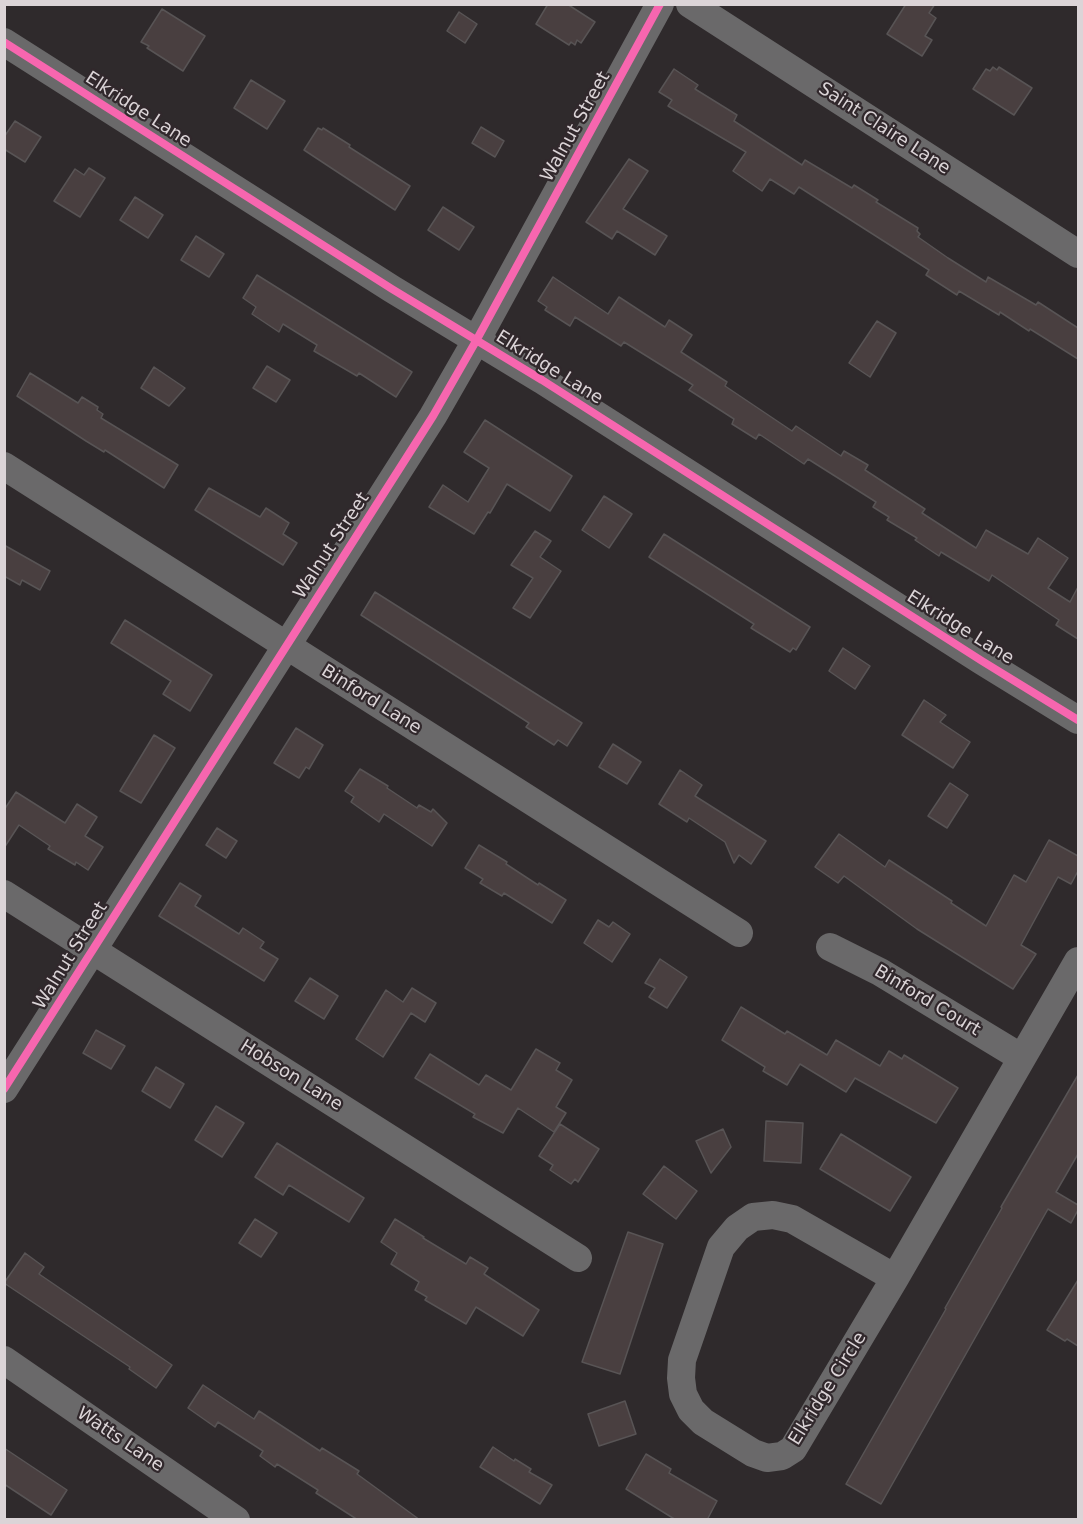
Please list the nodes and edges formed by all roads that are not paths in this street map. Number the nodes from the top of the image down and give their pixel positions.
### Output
1 (660, 4) edge
2 (690, 4) edge
3 (4, 42) edge
4 (1078, 254) edge
5 (476, 341) junction
6 (4, 466) edge
7 (286, 646) junction
8 (1078, 720) edge
9 (4, 894) edge
10 (739, 933) dead end
11 (830, 946) dead end
12 (93, 950) junction
13 (1078, 961) edge
14 (1022, 1058) junction
15 (4, 1089) edge
16 (578, 1258) dead end
17 (895, 1278) junction
18 (4, 1360) edge
19 (236, 1520) edge

1 - 5 street, Walnut Street
2 - 4 street, Saint Claire Lane
3 - 5 street, Elkridge Lane
5 - 7 street, Walnut Street
5 - 8 street, Elkridge Lane
6 - 7 street, Binford Lane
7 - 10 street, Binford Lane
7 - 12 street, Walnut Street
9 - 12 street, Hobson Lane
11 - 14 street, Binford Court
12 - 15 street, Walnut Street
12 - 16 street, Hobson Lane
13 - 14 street, Elkridge Circle
14 - 17 street, Elkridge Circle
17 - 17 street, Elkridge Circle
18 - 19 street, Watts Lane

